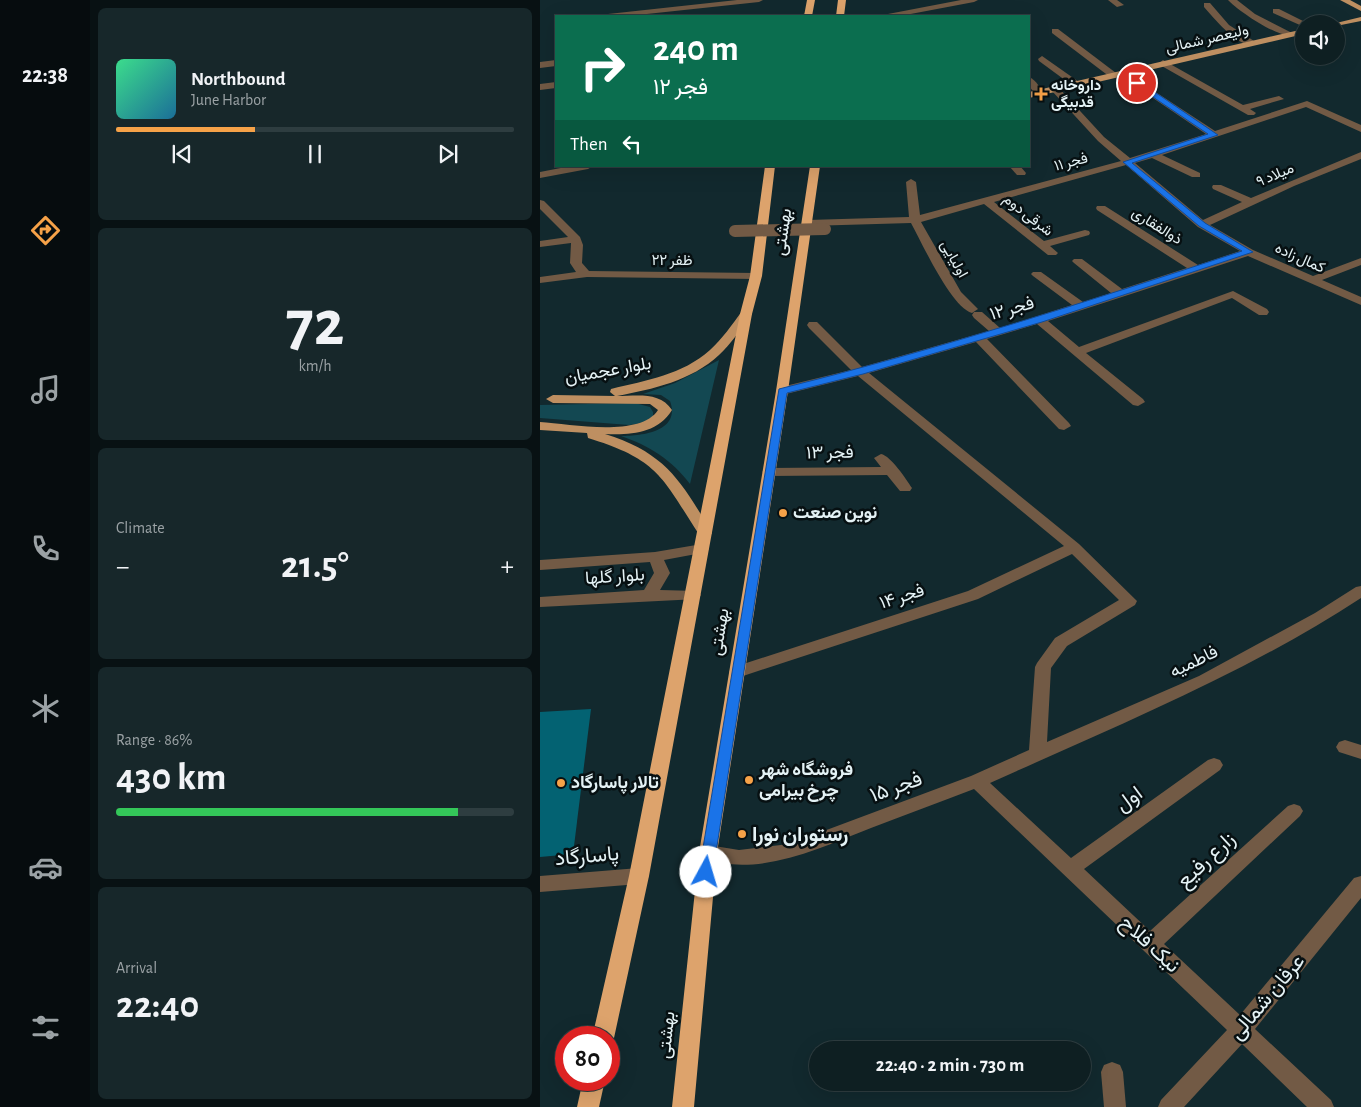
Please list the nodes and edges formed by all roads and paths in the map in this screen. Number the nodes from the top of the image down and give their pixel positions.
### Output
1 (759, 0) edge
2 (811, 0) edge
3 (842, 0) edge
4 (974, 0) edge
5 (1112, 0) edge
6 (1232, 0) edge
7 (1344, 0) edge
8 (1120, 4) dead end
9 (1207, 5) dead end
10 (1361, 9) edge
11 (1276, 11) dead end
12 (617, 15) edge
13 (808, 15) edge
14 (840, 15) edge
15 (893, 15) edge
16 (1361, 19) edge
17 (1295, 20) edge
18 (1345, 22) edge
19 (1054, 31) dead end
20 (1295, 33) edge
21 (1290, 34) junction
22 (1251, 43) junction
23 (1042, 59) dead end
24 (555, 63) edge
25 (1163, 63) junction
26 (540, 65) edge
27 (1117, 74) junction
28 (1030, 81) edge
29 (1076, 84) junction
30 (555, 85) edge
31 (540, 87) edge
32 (1055, 89) junction
33 (1039, 92) junction
34 (1030, 95) edge
35 (1279, 99) dead end
36 (1241, 108) junction
37 (1251, 113) dead end
38 (1361, 129) edge
39 (1214, 135) junction
40 (1152, 155) junction
41 (1361, 155) edge
42 (1127, 162) junction
43 (583, 167) edge
44 (770, 167) edge
45 (815, 167) edge
46 (540, 175) edge
47 (1196, 175) dead end
48 (911, 182) dead end
49 (1217, 187) dead end
50 (986, 201) junction
51 (1250, 202) junction
52 (540, 203) edge
53 (1101, 208) dead end
54 (555, 216) junction
55 (540, 219) edge
56 (915, 220) junction
57 (808, 223) junction
58 (1202, 224) junction
59 (825, 229) dead end
60 (735, 231) dead end
61 (1085, 233) dead end
62 (576, 239) junction
63 (540, 244) edge
64 (1042, 245) junction
65 (1249, 252) junction
66 (1052, 253) dead end
67 (1078, 261) dead end
68 (1361, 261) edge
69 (1198, 270) junction
70 (587, 274) junction
71 (1037, 274) dead end
72 (756, 276) junction
73 (540, 280) edge
74 (1312, 280) junction
75 (1120, 294) junction
76 (1361, 301) edge
77 (1081, 306) junction
78 (1263, 312) dead end
79 (746, 314) junction
80 (1039, 320) junction
81 (813, 325) dead end
82 (998, 332) junction
83 (978, 337) junction
84 (1077, 352) junction
85 (860, 372) junction
86 (782, 391) junction
87 (547, 399) edge
88 (1138, 402) dead end
89 (540, 426) edge
90 (1064, 426) dead end
91 (881, 458) dead end
92 (892, 471) junction
93 (769, 472) junction
94 (905, 488) dead end
95 (705, 533) junction
96 (1074, 548) junction
97 (702, 549) junction
98 (655, 557) junction
99 (540, 565) edge
100 (1361, 591) edge
101 (649, 595) junction
102 (693, 595) junction
103 (540, 602) edge
104 (737, 672) junction
105 (1038, 754) junction
106 (1214, 765) dead end
107 (977, 781) junction
108 (1294, 811) dead end
109 (708, 852) junction
110 (1070, 869) junction
111 (639, 876) junction
112 (540, 884) edge
113 (1361, 884) edge
114 (1150, 944) junction
115 (606, 1026) edge
116 (1241, 1030) junction
117 (1112, 1072) dead end
118 (591, 1091) edge
119 (587, 1106) edge
120 (683, 1107) edge
121 (1115, 1107) edge
122 (1169, 1107) edge
123 (1323, 1107) edge

1 - 12 street
2 - 13 highway
3 - 14 highway
4 - 15 street
5 - 8 street
6 - 21 street
7 - 10 main road
9 - 22 street
11 - 17 street
16 - 18 main road
19 - 27 street
20 - 21 main road, ولیعصر شمالی
21 - 22 main road, ولیعصر شمالی
22 - 25 main road, ولیعصر شمالی
23 - 29 street
24 - 26 street
25 - 27 main road, ولیعصر شمالی
25 - 36 street
27 - 29 main road, ولیعصر شمالی
27 - 39 street
28 - 33 street
29 - 32 main road, ولیعصر شمالی
30 - 31 street
32 - 33 main road, ولیعصر شمالی
32 - 42 street, کمال زاده
33 - 34 main road, ولیعصر شمالی
35 - 36 street
36 - 37 street
38 - 39 street, فجر ۱۱
39 - 40 street, فجر ۱۱
40 - 42 street, فجر ۱۱
40 - 47 street
41 - 51 street, میلاد ۹
42 - 50 street, فجر ۱۱
42 - 58 street, کمال زاده
43 - 46 street
44 - 72 highway, بهشتی
45 - 57 highway, بهشتی
48 - 56 street
49 - 51 street
50 - 56 street, فجر ۱۱
50 - 64 street, شرقی دوم
51 - 58 street, میلاد ۹
52 - 54 street
53 - 69 street, ذوالفقاری
54 - 55 street
54 - 62 street
56 - 57 street, فجر ۱۱
56 - 82 street, اولیایی
57 - 86 highway, بهشتی
58 - 65 street, کمال زاده
59 - 60 street, bridge
61 - 64 street
62 - 63 street
62 - 70 street
64 - 66 street, شرقی دوم
65 - 69 street, فجر ۱۲
65 - 74 street, کمال زاده
67 - 75 street
68 - 74 street
69 - 75 street, فجر ۱۲
70 - 72 street, ظفر ۲۲
70 - 73 street, ظفر ۲۲
71 - 77 street
72 - 79 highway, بهشتی
74 - 76 street, کمال زاده
75 - 77 street, فجر ۱۲
77 - 80 street, فجر ۱۲
78 - 84 street
79 - 87 main road, بلوار عجمیان
79 - 95 highway, بهشتی
80 - 82 street, فجر ۱۲
80 - 84 street
81 - 85 street
82 - 83 street, فجر ۱۲
83 - 85 street, فجر ۱۲
83 - 90 street
84 - 88 street
85 - 86 street, فجر ۱۲
85 - 96 street
86 - 93 highway, بهشتی
87 - 89 main road
89 - 95 main road
91 - 92 street
92 - 93 street, فجر ۱۳
92 - 94 street
93 - 104 highway, بهشتی
95 - 97 highway, بهشتی
96 - 104 street, فجر ۱۴
96 - 105 street
97 - 98 street, بلوار گلها
97 - 102 highway, بهشتی
98 - 99 street, بلوار گلها
98 - 101 street
100 - 105 street, فاطمیه
101 - 102 street, بلوار گلها
101 - 103 street, بلوار گلها
102 - 111 highway, بهشتی
104 - 109 highway, بهشتی
105 - 107 street, فجر ۱۵
106 - 110 street, اول
107 - 109 street, فجر ۱۵
107 - 110 street, نیک فلاح
108 - 114 street, زارع رفیع
109 - 120 highway, بهشتی
110 - 114 street, نیک فلاح
111 - 112 street, پاسارگاد
111 - 115 highway, بهشتی
113 - 116 street, عرفان شمالی
114 - 116 street, نیک فلاح
116 - 122 street, عرفان شمالی
116 - 123 street, نیک فلاح
117 - 121 street
118 - 119 highway

